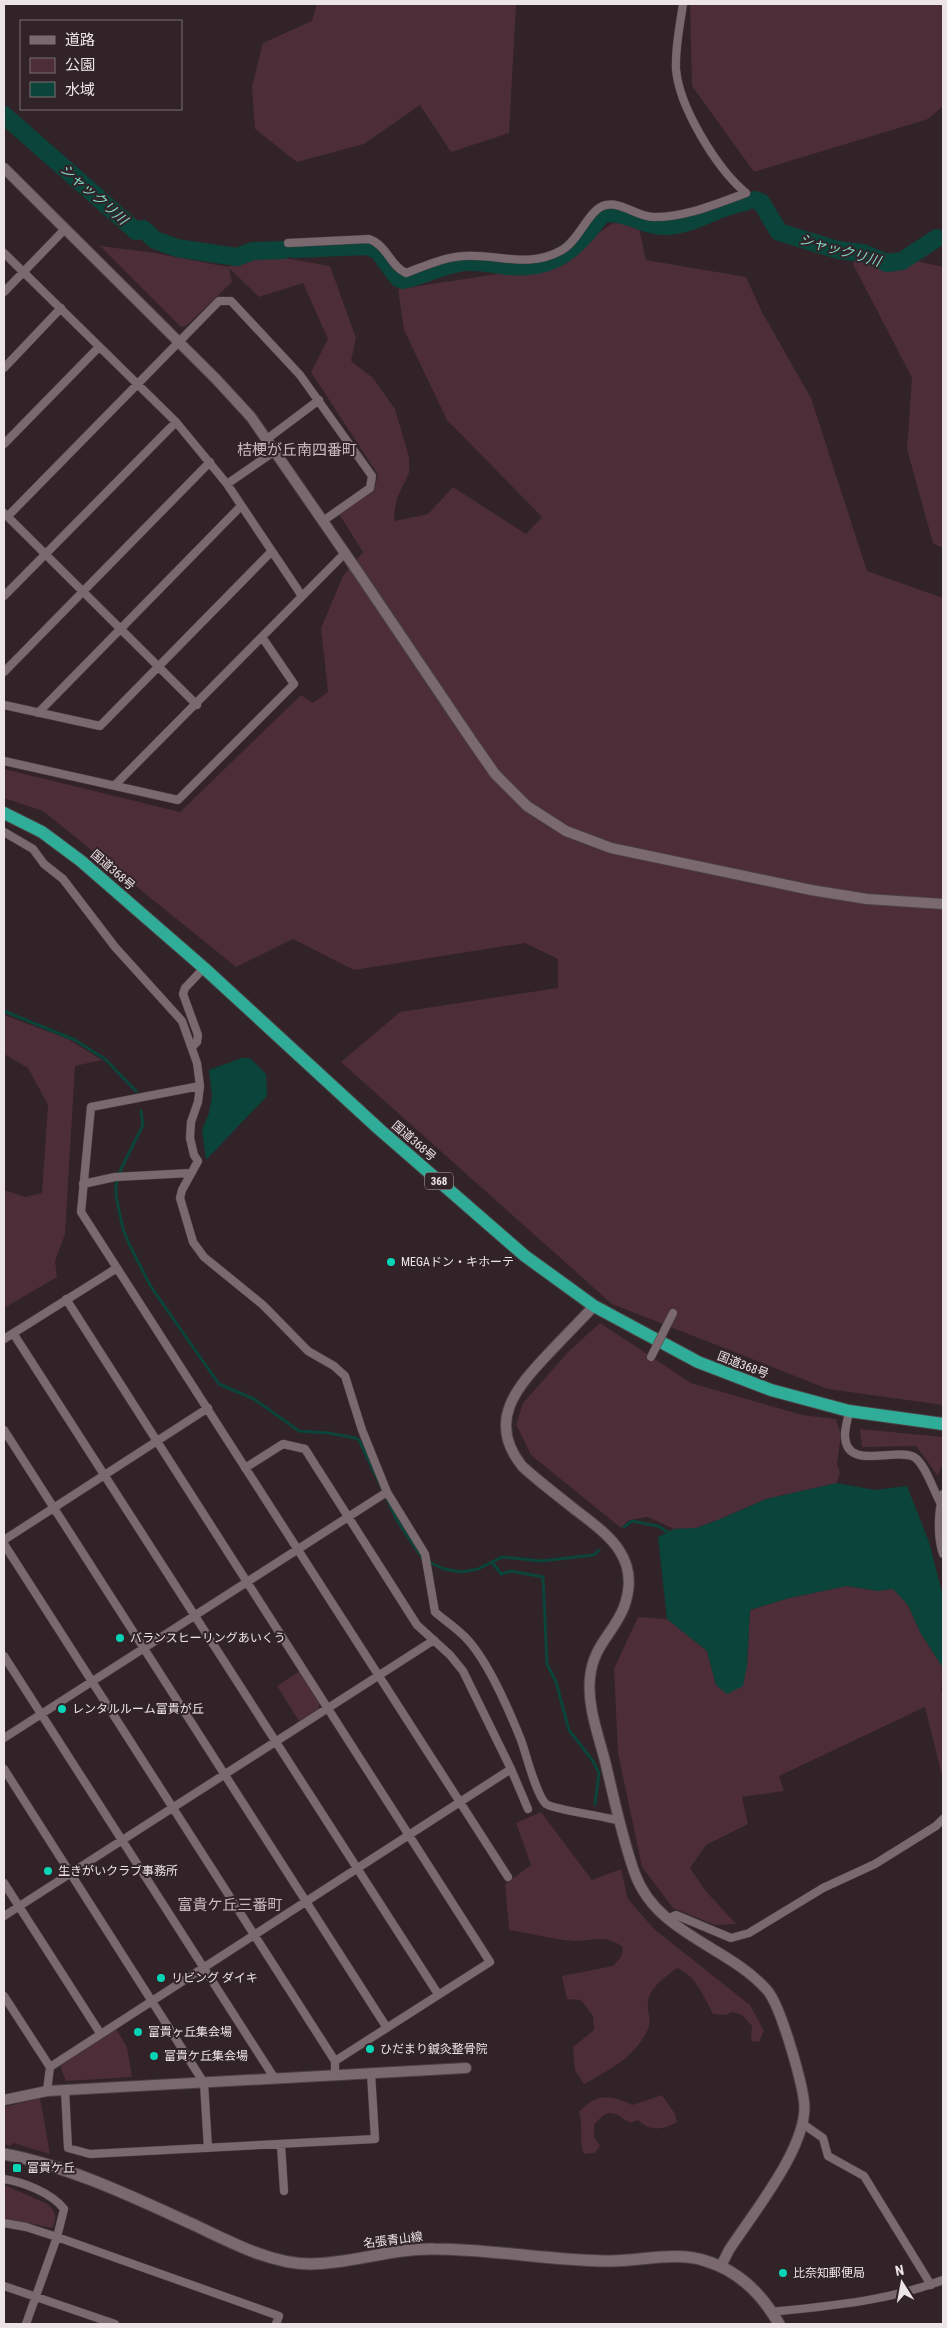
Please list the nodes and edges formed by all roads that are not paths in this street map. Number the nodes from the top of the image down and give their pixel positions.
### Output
1 (683, 4) edge
2 (4, 168) edge
3 (65, 229) junction
4 (288, 242) dead end
5 (4, 253) edge
6 (23, 272) junction
7 (4, 292) edge
8 (61, 308) junction
9 (178, 343) junction
10 (99, 347) junction
11 (4, 368) edge
12 (138, 384) junction
13 (319, 400) junction
14 (176, 422) junction
15 (267, 439) junction
16 (4, 444) edge
17 (275, 451) junction
18 (210, 462) junction
19 (227, 484) junction
20 (241, 506) junction
21 (6, 514) edge
22 (323, 521) junction
23 (271, 552) junction
24 (345, 553) junction
25 (45, 554) junction
26 (82, 591) junction
27 (5, 592) edge
28 (302, 596) junction
29 (121, 629) junction
30 (262, 637) junction
31 (4, 659) edge
32 (10, 665) junction
33 (159, 667) junction
34 (4, 672) edge
35 (197, 705) junction
36 (4, 706) edge
37 (38, 713) junction
38 (4, 761) edge
39 (115, 785) junction
40 (4, 813) edge
41 (4, 832) edge
42 (943, 904) edge
43 (204, 968) junction
44 (192, 1047) junction
45 (200, 1086) junction
46 (190, 1172) junction
47 (83, 1184) junction
48 (117, 1268) junction
49 (66, 1299) junction
50 (594, 1306) junction
51 (674, 1314) dead end
52 (13, 1333) junction
53 (4, 1340) edge
54 (651, 1357) dead end
55 (208, 1408) junction
56 (849, 1412) junction
57 (943, 1424) edge
58 (4, 1430) edge
59 (156, 1441) junction
60 (245, 1468) junction
61 (104, 1474) junction
62 (387, 1492) junction
63 (943, 1494) edge
64 (941, 1504) junction
65 (53, 1508) junction
66 (349, 1517) junction
67 (4, 1540) edge
68 (4, 1544) edge
69 (297, 1550) junction
70 (943, 1554) edge
71 (247, 1582) junction
72 (196, 1616) junction
73 (434, 1640) junction
74 (143, 1648) junction
75 (4, 1656) edge
76 (379, 1675) junction
77 (92, 1681) junction
78 (328, 1708) junction
79 (41, 1714) junction
80 (4, 1738) edge
81 (276, 1742) junction
82 (4, 1769) edge
83 (511, 1769) junction
84 (224, 1775) junction
85 (459, 1802) junction
86 (173, 1807) junction
87 (528, 1809) dead end
88 (943, 1819) edge
89 (620, 1821) junction
90 (408, 1834) junction
91 (122, 1840) junction
92 (358, 1868) junction
93 (71, 1874) junction
94 (508, 1877) dead end
95 (4, 1883) edge
96 (305, 1902) junction
97 (18, 1906) junction
98 (4, 1916) edge
99 (667, 1919) junction
100 (254, 1934) junction
101 (203, 1967) junction
102 (438, 1994) junction
103 (4, 1996) edge
104 (151, 2000) junction
105 (387, 2028) junction
106 (100, 2033) junction
107 (335, 2061) junction
108 (50, 2067) junction
109 (466, 2068) dead end
110 (371, 2073) junction
111 (335, 2075) junction
112 (275, 2078) junction
113 (204, 2082) junction
114 (65, 2090) junction
115 (47, 2092) junction
116 (4, 2100) edge
117 (803, 2124) junction
118 (281, 2145) junction
119 (208, 2148) junction
120 (4, 2154) edge
121 (4, 2179) edge
122 (284, 2191) dead end
123 (4, 2223) edge
124 (57, 2237) junction
125 (721, 2266) junction
126 (943, 2280) edge
127 (931, 2285) junction
128 (4, 2286) edge
129 (36, 2296) junction
130 (772, 2312) junction
131 (26, 2324) edge
132 (115, 2324) edge
133 (276, 2324) edge
134 (778, 2324) edge

1 - 4 street
2 - 3 street
3 - 6 street
3 - 9 street
5 - 6 street
6 - 7 street
6 - 8 street
8 - 10 street
8 - 11 street
9 - 12 street
9 - 13 street
9 - 15 street
10 - 12 street
10 - 16 street
12 - 14 street
12 - 21 street
13 - 15 street
13 - 22 street
14 - 18 street
14 - 25 street
15 - 17 street
17 - 19 street
17 - 22 street
18 - 19 street
18 - 26 street
19 - 20 street
20 - 23 street
20 - 29 street
21 - 25 street
22 - 24 street
23 - 28 street
23 - 33 street
24 - 28 street
24 - 42 street
25 - 26 street
25 - 27 street
26 - 29 street
26 - 32 street
28 - 30 street
29 - 33 street
29 - 37 street
30 - 35 street
30 - 39 street
31 - 32 street
32 - 34 street
33 - 35 street
33 - 37 street
35 - 39 street
36 - 37 street
38 - 39 street
40 - 43 highway, 国道368号 / 368
41 - 44 street
43 - 44 street
43 - 50 highway, 国道368号 / 368
44 - 45 street
45 - 46 street
45 - 47 street
46 - 47 street
46 - 62 street
47 - 48 street
48 - 49 street
48 - 55 street
49 - 52 street
49 - 59 street
50 - 56 highway, 国道368号 / 368
50 - 89 street
51 - 54 street, bridge
52 - 53 street
52 - 61 street
55 - 59 street
55 - 60 street
56 - 57 highway, 国道368号 / 368
56 - 64 street
58 - 65 street
59 - 61 street
59 - 71 street
60 - 66 street
60 - 69 street
61 - 65 street
61 - 72 street
62 - 66 street
62 - 89 street
63 - 64 street
64 - 70 street
65 - 67 street
65 - 74 street
66 - 69 street
66 - 73 street
68 - 77 street
69 - 71 street
69 - 76 street
71 - 72 street
71 - 78 street
72 - 74 street
72 - 81 street
73 - 76 street
73 - 83 street
74 - 77 street
74 - 84 street
75 - 79 street
76 - 78 street
76 - 85 street
77 - 79 street
77 - 86 street
78 - 81 street
78 - 90 street
79 - 80 street
79 - 91 street
81 - 84 street
81 - 92 street
82 - 93 street
83 - 85 street
83 - 87 street
84 - 86 street
84 - 96 street
85 - 90 street
85 - 94 street
86 - 91 street
86 - 100 street
88 - 99 street
89 - 99 street
90 - 92 street
90 - 102 street
91 - 93 street
91 - 101 street
92 - 96 street
92 - 102 street
93 - 97 street
93 - 104 street
95 - 97 street
96 - 100 street
96 - 105 street
97 - 98 street
97 - 106 street
99 - 117 street
100 - 101 street
100 - 107 street
101 - 104 street
101 - 112 street
102 - 105 street
103 - 108 street
104 - 106 street
104 - 113 street
105 - 107 street
106 - 108 street
107 - 111 street
108 - 115 street
109 - 110 street
110 - 111 street
110 - 118 street
111 - 112 street
112 - 113 street
113 - 114 street
113 - 119 street
114 - 115 street
114 - 119 street
115 - 116 street
117 - 125 street
117 - 127 street
118 - 119 street
118 - 122 street
120 - 125 main road, 名張青山線
121 - 124 street
123 - 124 street
124 - 129 street
124 - 133 street
125 - 130 main road, 名張青山線
126 - 127 street
127 - 130 street
128 - 129 street
129 - 131 street
129 - 132 street
130 - 134 main road, 名張青山線

